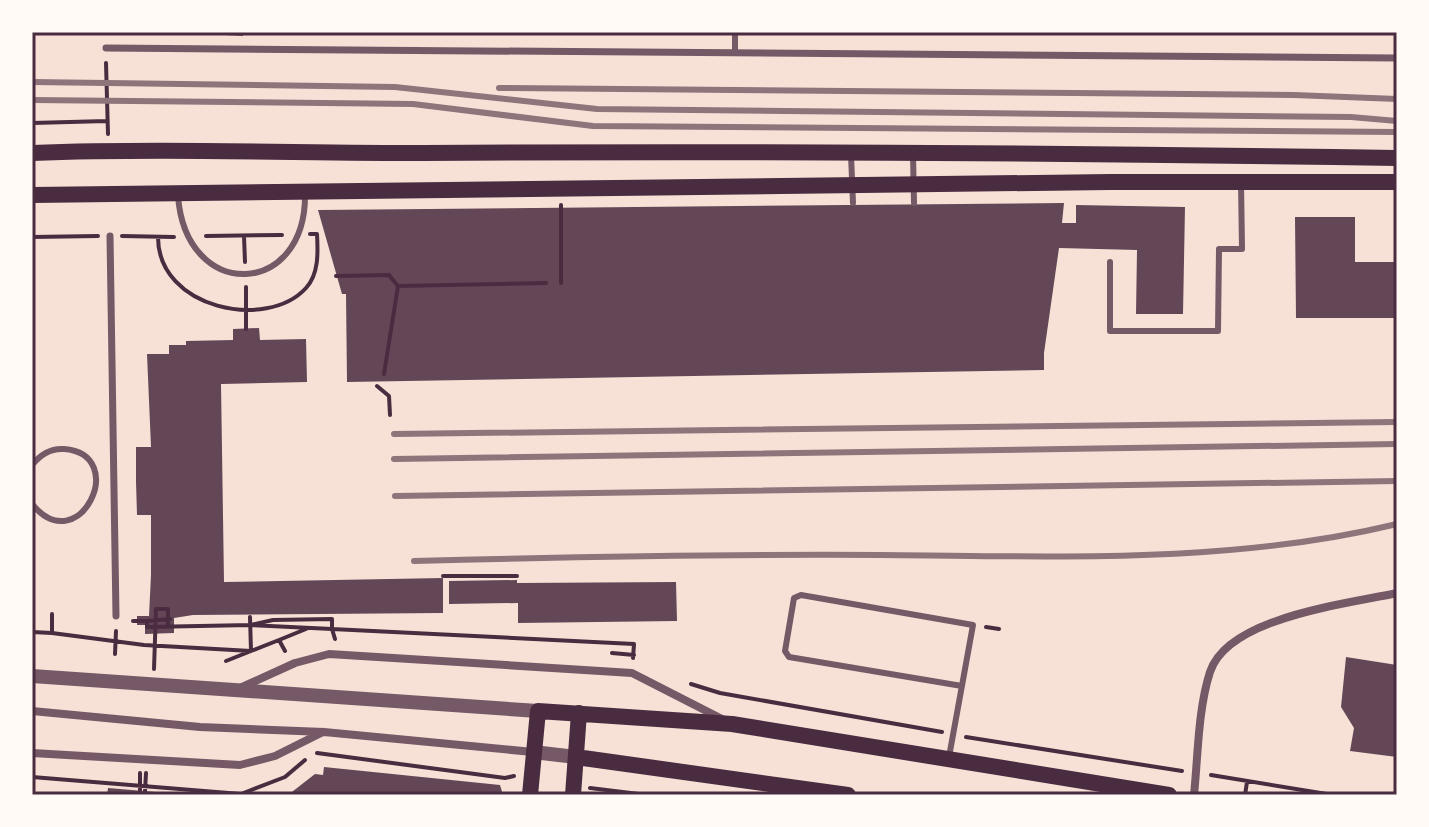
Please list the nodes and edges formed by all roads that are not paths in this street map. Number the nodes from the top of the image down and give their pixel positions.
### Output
1 (735, 32) edge
2 (106, 48) road end
3 (735, 53) junction
4 (1397, 58) edge
5 (913, 150) junction
6 (850, 151) junction
7 (32, 153) edge
8 (1397, 158) edge
9 (1241, 182) junction
10 (1397, 182) edge
11 (914, 184) junction
12 (853, 185) junction
13 (177, 193) junction
14 (305, 193) junction
15 (32, 195) edge
16 (853, 203) dead end
17 (914, 203) dead end
18 (110, 236) road end
19 (1110, 262) dead end
20 (32, 465) edge
21 (32, 504) edge
22 (1397, 593) edge
23 (116, 616) dead end
24 (32, 676) edge
25 (962, 686) junction
26 (232, 691) junction
27 (32, 711) edge
28 (538, 711) junction
29 (579, 713) junction
30 (732, 724) junction
31 (324, 732) junction
32 (533, 752) junction
33 (32, 753) edge
34 (576, 757) junction
35 (949, 757) junction
36 (530, 795) edge
37 (573, 795) edge
38 (848, 795) edge
39 (1169, 795) edge
40 (1194, 795) edge

1 - 3 lane
2 - 3 street
3 - 4 street
5 - 6 main road
5 - 8 main road
5 - 11 lane
6 - 7 main road
6 - 12 lane
9 - 10 main road
9 - 11 main road
9 - 19 lane
11 - 12 main road
11 - 17 lane
12 - 14 main road
12 - 16 lane
13 - 14 main road
13 - 14 lane
13 - 15 main road
18 - 23 street
20 - 21 lane
22 - 40 street
24 - 26 street
25 - 25 lane
25 - 35 lane
26 - 28 street
26 - 30 street
27 - 31 street
28 - 29 main road
28 - 32 main road
29 - 30 main road
29 - 34 main road
30 - 35 main road
31 - 32 street
31 - 33 street
32 - 34 street
32 - 36 main road
34 - 37 main road
34 - 38 main road
35 - 39 main road

